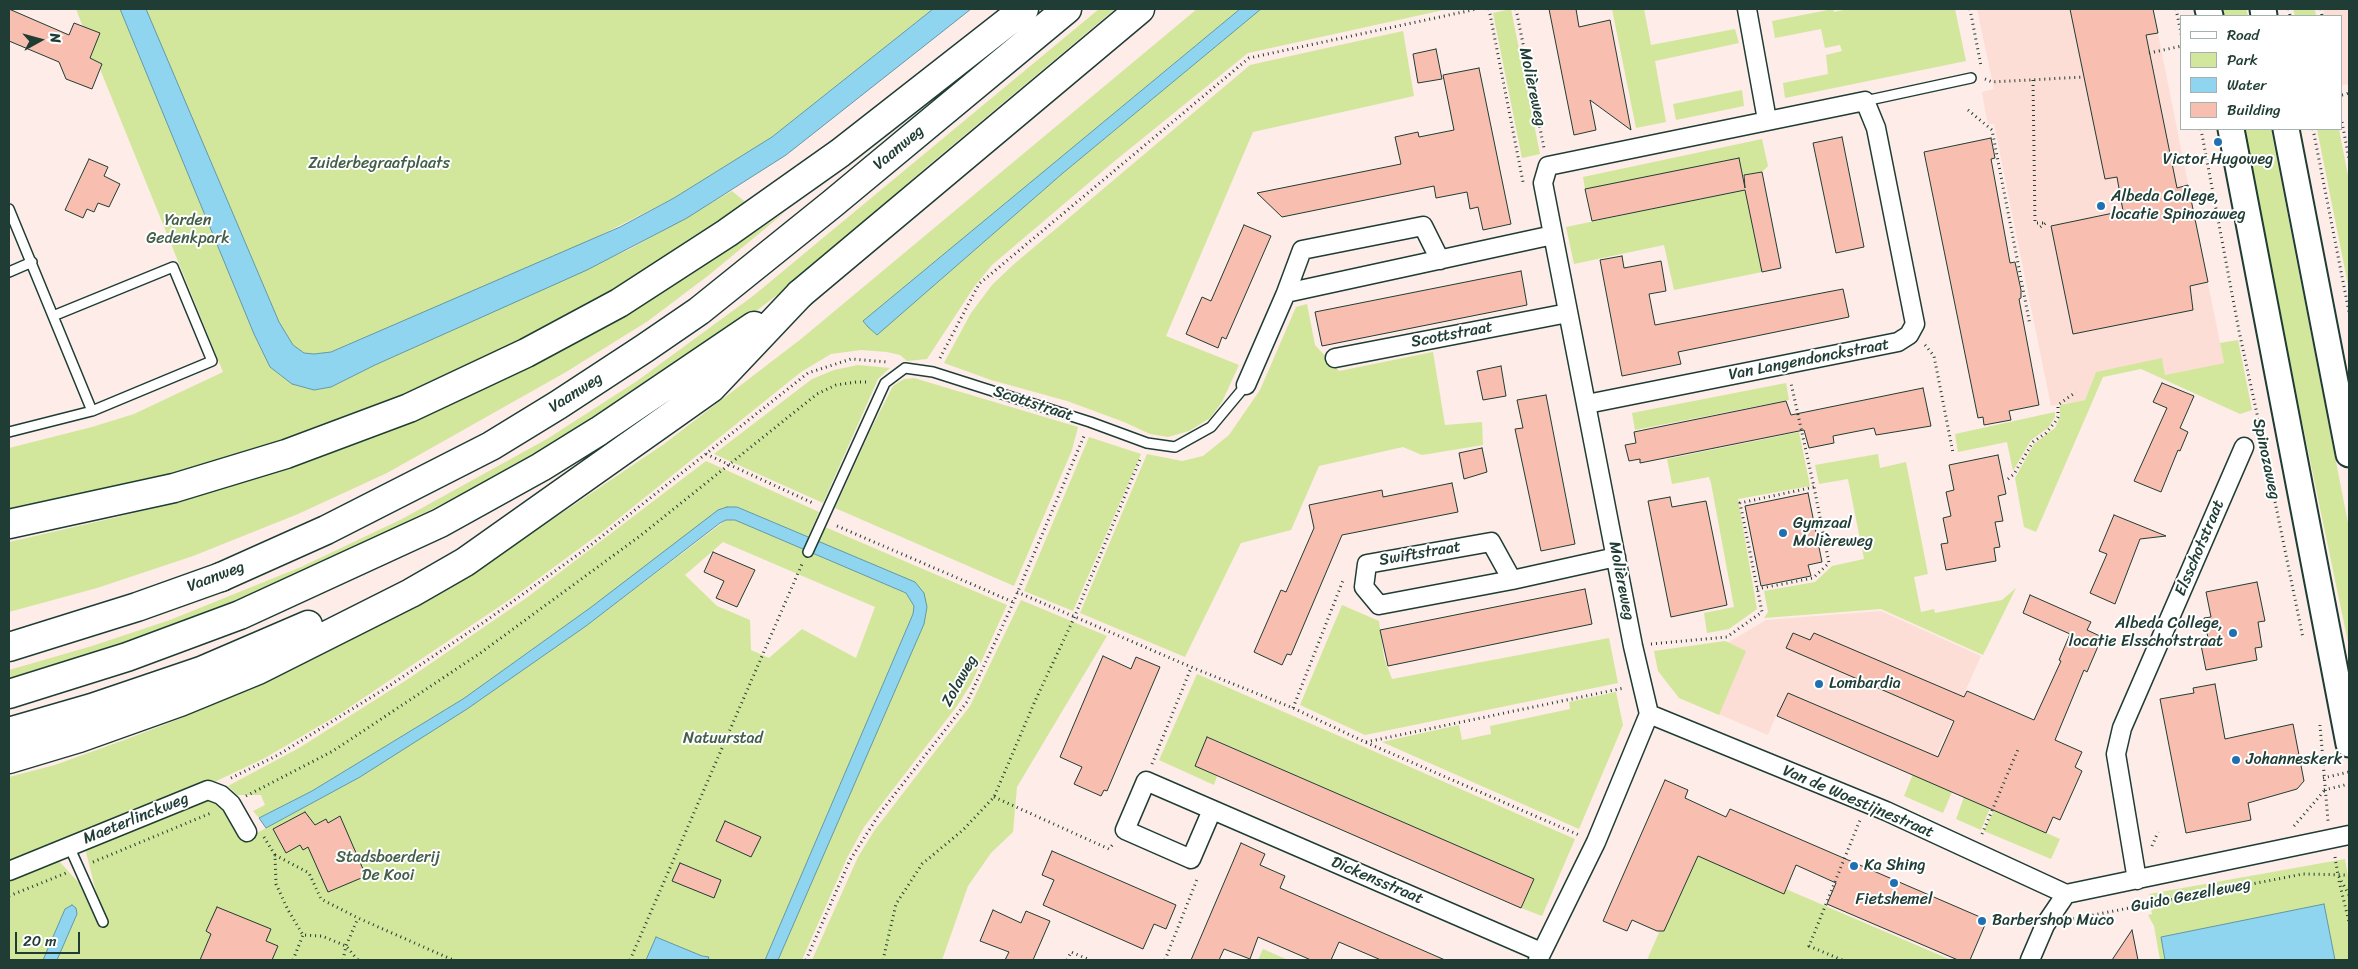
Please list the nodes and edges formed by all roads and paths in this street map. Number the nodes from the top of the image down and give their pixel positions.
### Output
1 (1024, 9) edge
2 (1067, 9) edge
3 (1140, 9) edge
4 (1477, 9) edge
5 (1489, 9) edge
6 (1516, 9) edge
7 (1747, 9) edge
8 (1970, 9) edge
9 (2176, 9) edge
10 (2180, 28) edge
11 (2180, 46) edge
12 (2149, 53) dead end
13 (1971, 78) joint
14 (2084, 78) dead end
15 (2033, 80) junction
16 (1992, 82) dead end
17 (1865, 100) junction
18 (1968, 110) dead end
19 (1767, 120) junction
20 (2343, 127) edge
21 (2201, 130) edge
22 (2231, 130) edge
23 (2286, 130) edge
24 (2313, 130) edge
25 (2349, 159) edge
26 (1546, 174) junction
27 (1524, 191) dead end
28 (9, 209) edge
29 (2039, 228) dead end
30 (1553, 235) junction
31 (1440, 260) junction
32 (32, 262) junction
33 (9, 272) edge
34 (1286, 293) junction
35 (800, 294) junction
36 (2349, 312) edge
37 (1568, 313) junction
38 (53, 316) junction
39 (2030, 325) dead end
40 (1909, 336) junction
41 (1335, 358) dead end
42 (1788, 365) junction
43 (905, 368) junction
44 (933, 372) junction
45 (885, 383) junction
46 (1246, 385) joint
47 (2076, 392) dead end
48 (1587, 404) junction
49 (92, 411) junction
50 (1090, 422) junction
51 (9, 432) edge
52 (1147, 443) junction
53 (2244, 448) dead end
54 (1953, 453) dead end
55 (706, 454) junction
56 (2349, 454) edge
57 (728, 466) junction
58 (599, 467) junction
59 (2008, 479) dead end
60 (1814, 487) junction
61 (827, 510) junction
62 (822, 519) junction
63 (9, 524) edge
64 (808, 552) joint
65 (1616, 557) junction
66 (1367, 564) junction
67 (1512, 580) junction
68 (1757, 589) junction
69 (1017, 592) junction
70 (1013, 602) junction
71 (1074, 618) junction
72 (2304, 645) dead end
73 (9, 646) edge
74 (1633, 646) junction
75 (1191, 668) junction
76 (1642, 685) junction
77 (9, 694) edge
78 (1293, 708) junction
79 (1649, 714) junction
80 (2320, 720) dead end
81 (9, 732) edge
82 (1365, 742) junction
83 (2349, 744) edge
84 (2019, 747) dead end
85 (9, 759) edge
86 (2349, 772) edge
87 (2323, 778) junction
88 (1146, 781) junction
89 (2349, 784) edge
90 (208, 790) junction
91 (2324, 790) junction
92 (994, 797) junction
93 (231, 804) junction
94 (1867, 804) junction
95 (1212, 810) junction
96 (1124, 830) junction
97 (247, 832) dead end
98 (2349, 835) edge
99 (1596, 842) junction
100 (69, 846) junction
101 (2273, 851) junction
102 (1974, 852) junction
103 (79, 868) junction
104 (1202, 869) dead end
105 (9, 871) edge
106 (2338, 875) junction
107 (2349, 875) edge
108 (2137, 880) junction
109 (2349, 889) edge
110 (2342, 891) junction
111 (2066, 894) junction
112 (9, 896) edge
113 (358, 918) junction
114 (103, 922) dead end
115 (2349, 922) edge
116 (2045, 925) junction
117 (303, 935) junction
118 (346, 946) junction
119 (1540, 956) edge
120 (293, 960) edge
121 (343, 960) edge
122 (358, 960) edge
123 (453, 960) edge
124 (630, 960) edge
125 (806, 960) edge
126 (883, 960) edge
127 (1067, 960) edge
128 (1090, 960) edge
129 (1165, 960) edge
130 (1842, 960) edge
131 (2030, 960) edge

1 - 63 highway
2 - 73 highway, Vaanweg
3 - 35 highway
4 - 44 path
5 - 27 path
6 - 26 path, Molièreweg
7 - 19 street
8 - 13 path
9 - 10 path
11 - 12 path
13 - 17 lane
14 - 15 path
15 - 16 path
15 - 29 path
17 - 19 street
17 - 40 street, Van Langendonckstraat
18 - 39 path
19 - 26 street
20 - 25 path
21 - 72 path, Spinozaweg
22 - 83 main road, Spinozaweg
23 - 56 main road
24 - 36 path
26 - 30 street, Molièreweg
28 - 32 lane
30 - 31 street
30 - 37 street, Molièreweg
31 - 34 street
31 - 34 street, Scottstraat
32 - 33 lane
32 - 38 lane
34 - 46 street, Scottstraat
35 - 58 highway
35 - 77 highway
37 - 41 street, Scottstraat
37 - 48 street, Molièreweg
38 - 49 lane
38 - 49 lane
40 - 42 street, Van Langendonckstraat
40 - 54 path
42 - 48 street, Van Langendonckstraat
42 - 60 path
43 - 44 lane, Scottstraat
43 - 45 lane
43 - 55 path
44 - 50 lane, Scottstraat
45 - 57 path
45 - 61 lane
46 - 52 lane, Scottstraat
47 - 59 path
48 - 65 street, Molièreweg
49 - 51 lane
50 - 52 lane, Scottstraat
50 - 69 path, Zolaweg
52 - 71 path
53 - 108 street, Elsschotstraat
55 - 57 path
55 - 90 path
57 - 61 path
57 - 93 path
58 - 81 highway
58 - 85 highway
60 - 68 path
60 - 68 path
61 - 62 lane
62 - 64 lane
62 - 70 path
64 - 124 path
65 - 67 street, Swiftstraat
65 - 74 street, Molièreweg
66 - 67 street, Swiftstraat
66 - 67 street, Swiftstraat
66 - 78 path
68 - 74 path
69 - 70 path, Zolaweg
69 - 71 path
70 - 125 path, Zolaweg
71 - 75 path
71 - 92 path
74 - 76 street, Molièreweg
75 - 78 path
75 - 88 path
76 - 79 street, Molièreweg
76 - 82 path
78 - 82 path
79 - 94 street, Van de Woestijnestraat
79 - 99 street
80 - 87 path
82 - 99 path
84 - 102 path
86 - 87 path
87 - 91 path
88 - 95 street, Dickensstraat
88 - 96 street
89 - 91 path
90 - 93 street, Maeterlinckweg
90 - 100 street, Maeterlinckweg
91 - 101 path
92 - 96 path
92 - 126 path
93 - 97 street, Maeterlinckweg
93 - 103 path
94 - 102 street, Van de Woestijnestraat
94 - 130 path
95 - 96 street
95 - 119 street, Dickensstraat
98 - 101 street, Guido Gezelleweg
99 - 119 street
100 - 103 lane
100 - 105 street, Maeterlinckweg
101 - 108 street, Guido Gezelleweg
102 - 111 street, Van de Woestijnestraat
103 - 112 path
103 - 114 lane
104 - 129 path
106 - 107 path, Guido Gezelleweg
106 - 110 path
106 - 116 path, Guido Gezelleweg
108 - 111 street, Guido Gezelleweg
109 - 110 path
110 - 115 path
111 - 116 street
113 - 117 path
113 - 118 path
113 - 123 path
116 - 131 street
117 - 118 path
117 - 120 path
118 - 121 path
118 - 122 path
127 - 128 path

